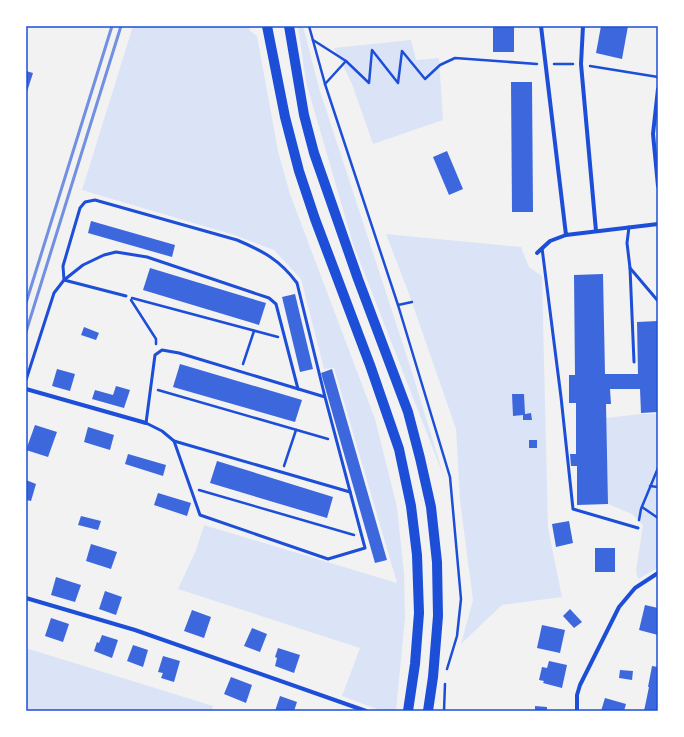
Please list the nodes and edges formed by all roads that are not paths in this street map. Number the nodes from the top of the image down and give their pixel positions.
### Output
1 (267, 26) edge
2 (289, 26) edge
3 (541, 26) edge
4 (583, 26) edge
5 (658, 88) edge
6 (658, 186) edge
7 (658, 224) edge
8 (629, 227) junction
9 (596, 231) junction
10 (566, 235) junction
11 (542, 248) junction
12 (537, 253) dead end
13 (630, 268) junction
14 (64, 280) junction
15 (126, 296) road end
16 (658, 301) edge
17 (634, 362) dead end
18 (26, 380) edge
19 (26, 389) edge
20 (298, 389) junction
21 (325, 397) junction
22 (146, 423) junction
23 (174, 441) junction
24 (350, 492) junction
25 (638, 528) road end
26 (658, 573) edge
27 (26, 598) edge
28 (430, 709) edge
29 (366, 711) edge
30 (408, 711) edge
31 (577, 711) edge

1 - 30 main road
2 - 28 main road
3 - 10 street
4 - 9 street
5 - 6 street
7 - 8 street
8 - 9 street
8 - 13 lane
9 - 10 street
10 - 11 street
11 - 12 street
11 - 25 lane
13 - 16 lane
13 - 17 lane
14 - 15 lane
14 - 18 lane
14 - 20 lane
14 - 21 lane
19 - 22 street
20 - 21 lane
20 - 22 lane
21 - 24 lane
22 - 23 lane
23 - 24 lane
23 - 24 lane
26 - 31 street
27 - 29 street

